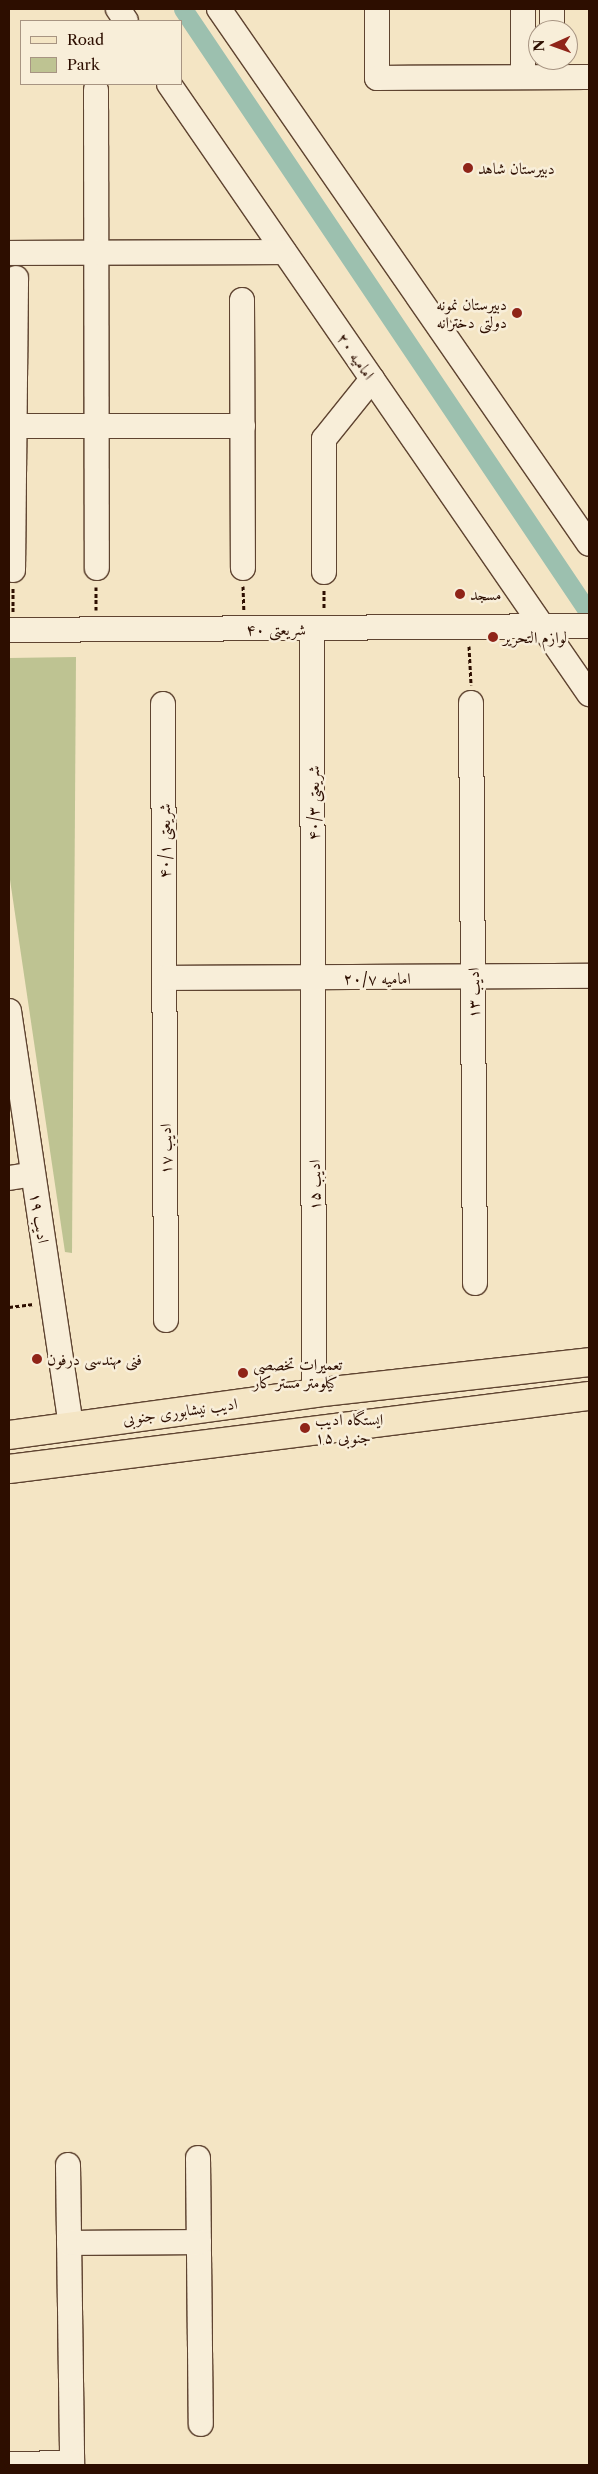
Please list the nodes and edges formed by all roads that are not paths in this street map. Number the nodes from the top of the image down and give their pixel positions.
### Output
1 (118, 9) edge
2 (219, 9) edge
3 (377, 9) edge
4 (523, 9) edge
5 (125, 20) edge
6 (549, 70) edge
7 (558, 70) edge
8 (523, 77) junction
9 (589, 77) edge
10 (170, 85) edge
11 (96, 90) dead end
12 (96, 252) junction
13 (284, 252) junction
14 (9, 253) edge
15 (16, 278) dead end
16 (242, 300) dead end
17 (372, 379) junction
18 (12, 426) edge
19 (97, 426) junction
20 (243, 426) junction
21 (589, 544) edge
22 (97, 568) road end
23 (243, 568) road end
24 (14, 570) road end
25 (324, 572) road end
26 (589, 626) edge
27 (318, 628) junction
28 (544, 628) junction
29 (11, 630) edge
30 (589, 694) edge
31 (472, 702) road end
32 (163, 704) dead end
33 (589, 976) edge
34 (473, 977) junction
35 (164, 978) junction
36 (314, 978) junction
37 (9, 1010) edge
38 (33, 1174) junction
39 (9, 1178) edge
40 (475, 1284) dead end
41 (166, 1320) dead end
42 (589, 1362) edge
43 (314, 1393) junction
44 (589, 1396) edge
45 (71, 1425) junction
46 (9, 1435) edge
47 (9, 1468) edge
48 (198, 2158) dead end
49 (68, 2165) dead end
50 (199, 2242) junction
51 (69, 2243) junction
52 (201, 2424) dead end
53 (9, 2464) edge
54 (72, 2464) edge

1 - 5 street
2 - 21 street
3 - 8 street
4 - 8 street
6 - 8 street
7 - 9 street
10 - 13 street, امامیه ۲۰
11 - 12 street
12 - 13 street
12 - 14 street
12 - 19 street
13 - 17 street, امامیه ۲۰
15 - 18 street
16 - 20 street
17 - 25 street
17 - 28 street, امامیه ۲۰
18 - 19 street
18 - 24 street
19 - 20 street
19 - 22 street
20 - 23 street
26 - 28 street, شریعتی ۴۰
27 - 28 street, شریعتی ۴۰
27 - 29 street, شریعتی ۴۰
27 - 36 street, شریعتی ۴۰/۳
28 - 30 street, امامیه ۲۰
31 - 34 street, ادیب ۱۳
32 - 35 street, شریعتی ۴۰/۱
33 - 34 street, امامیه ۲۰/۷
34 - 36 street, امامیه ۲۰/۷
34 - 40 street, ادیب ۱۳
35 - 36 street, امامیه ۲۰/۷
35 - 41 street, ادیب ۱۷
36 - 43 street, ادیب ۱۵
37 - 38 street, ادیب ۱۹
38 - 39 street
38 - 45 street, ادیب ۱۹
42 - 43 main road, ادیب نیشابوری جنوبی
43 - 45 main road, ادیب نیشابوری جنوبی
44 - 47 main road, ادیب نیشابوری جنوبی
45 - 46 main road, ادیب نیشابوری جنوبی
48 - 50 street
49 - 51 street
50 - 51 street
50 - 52 street
51 - 54 street
53 - 54 street

